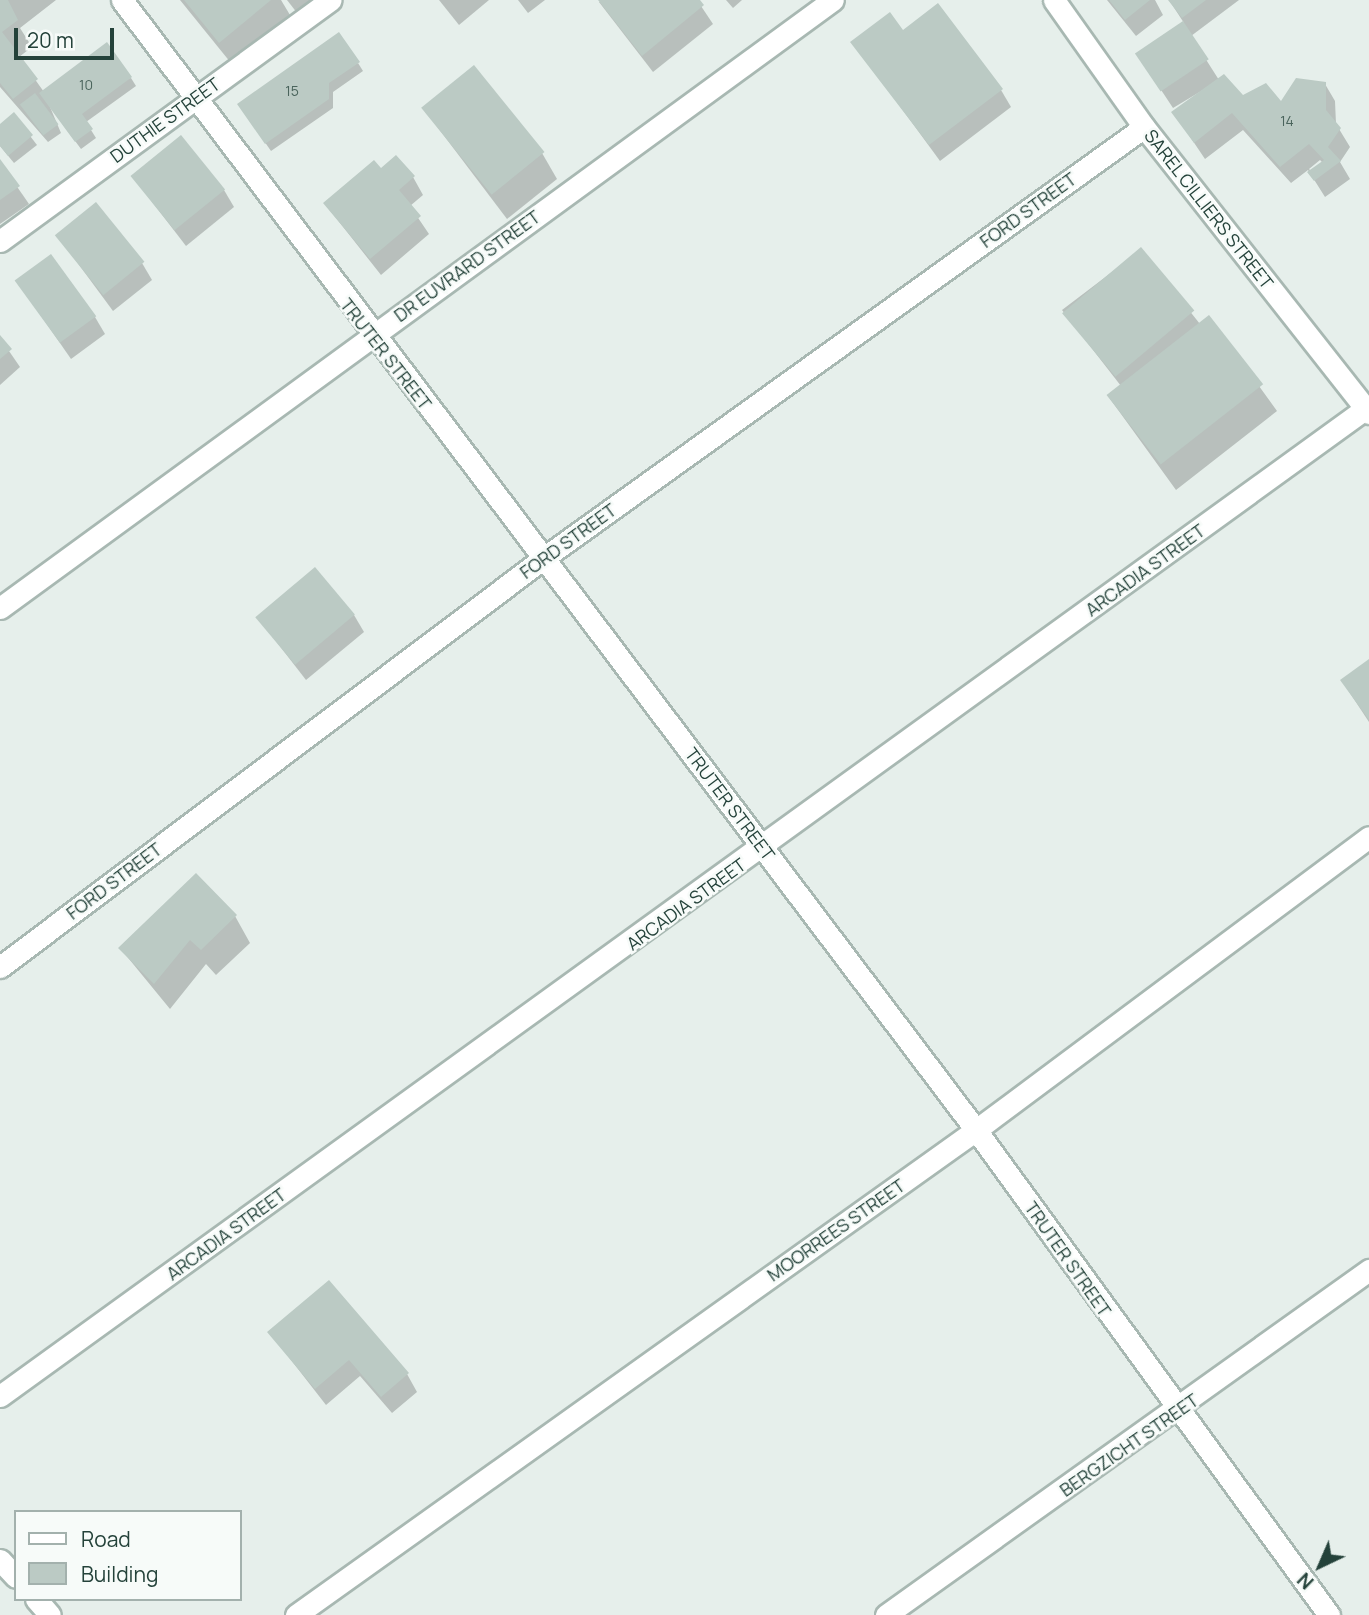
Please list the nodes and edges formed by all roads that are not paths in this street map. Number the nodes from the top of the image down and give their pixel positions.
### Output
1 (122, 0) edge
2 (330, 0) edge
3 (833, 0) edge
4 (1054, 0) edge
5 (190, 99) junction
6 (1144, 127) junction
7 (0, 241) edge
8 (371, 335) junction
9 (1368, 409) edge
10 (545, 557) junction
11 (0, 608) edge
12 (1369, 837) edge
13 (764, 848) junction
14 (0, 967) edge
15 (976, 1130) junction
16 (1369, 1270) edge
17 (0, 1396) edge
18 (1176, 1413) junction
19 (0, 1560) edge
20 (14, 1575) edge
21 (38, 1601) edge
22 (50, 1615) edge
23 (296, 1615) edge
24 (887, 1615) edge
25 (1329, 1615) edge

1 - 5 street, TRUTER STREET
2 - 5 street, DUTHIE STREET
3 - 8 street, DR EUVRARD STREET
4 - 6 street, SAREL CILLIERS STREET
5 - 7 street, DUTHIE STREET
5 - 8 street, TRUTER STREET
6 - 9 street, SAREL CILLIERS STREET
6 - 10 street, FORD STREET
8 - 10 street, TRUTER STREET
8 - 11 street, DR EUVRARD STREET
9 - 13 street, ARCADIA STREET
10 - 13 street, TRUTER STREET
10 - 14 street, FORD STREET
12 - 15 street, MOORREES STREET
13 - 15 street, TRUTER STREET
13 - 17 street, ARCADIA STREET
15 - 18 street, TRUTER STREET
15 - 23 street, MOORREES STREET
16 - 18 street, BERGZICHT STREET
18 - 24 street, BERGZICHT STREET
18 - 25 street, TRUTER STREET
19 - 20 street
21 - 22 street

